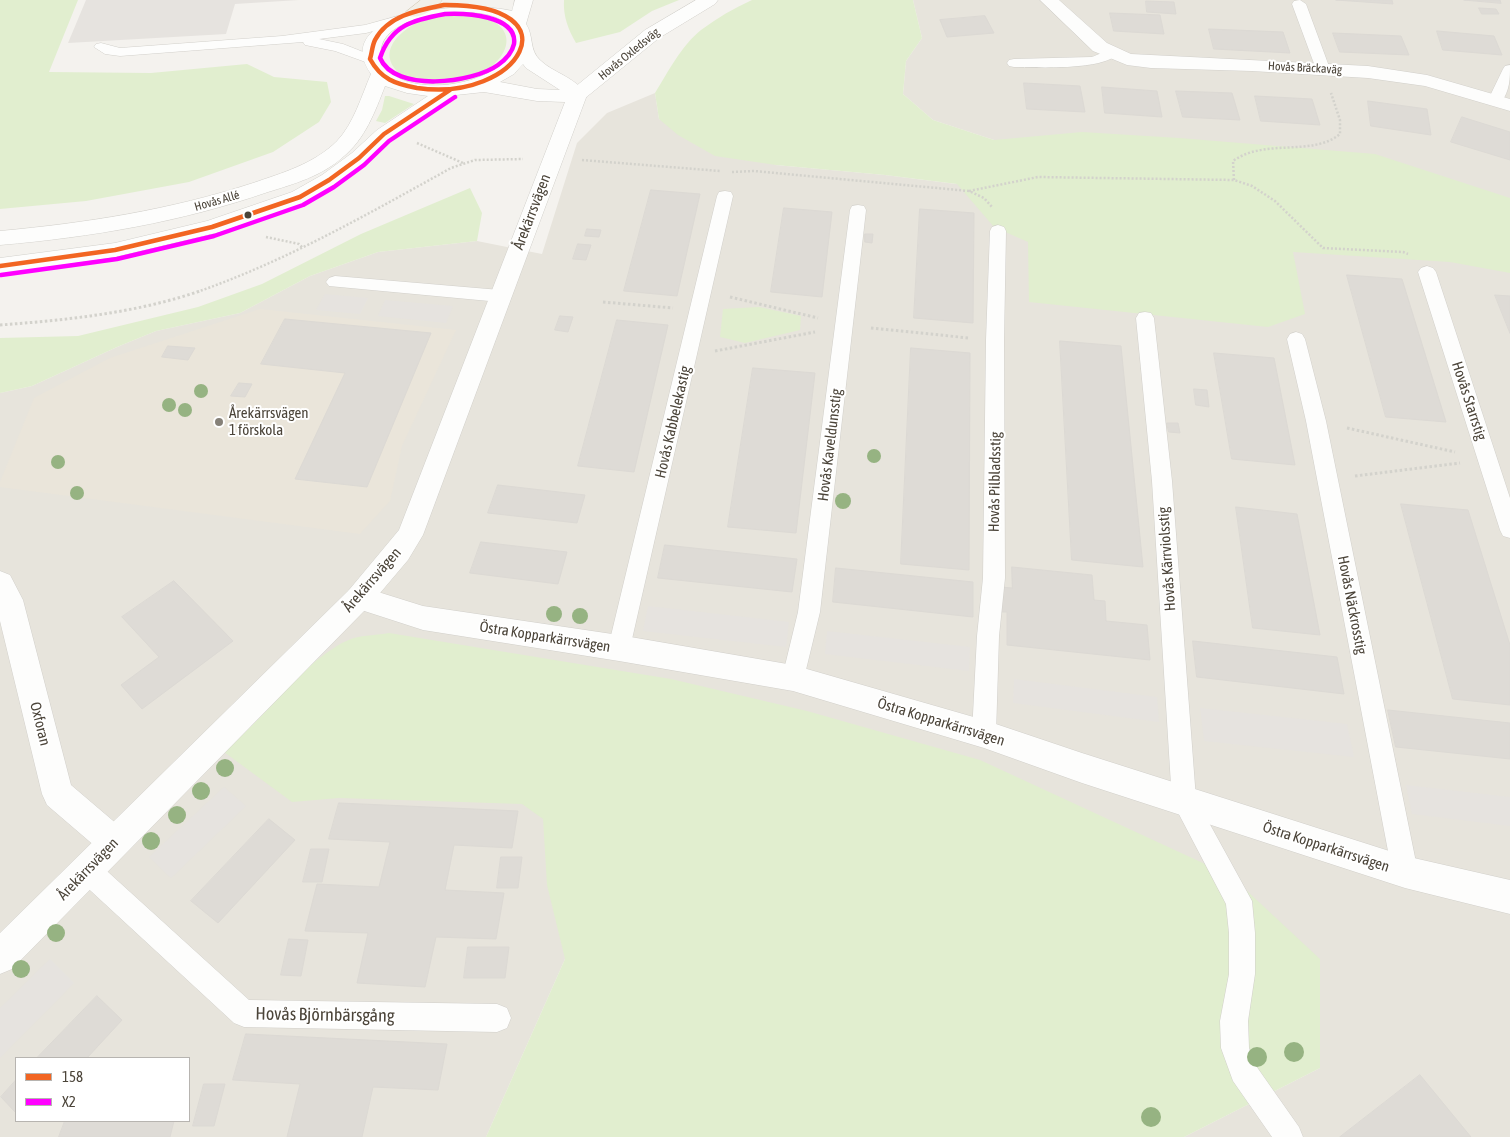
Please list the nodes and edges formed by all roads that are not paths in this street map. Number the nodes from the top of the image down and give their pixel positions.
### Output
1 (433, 0) edge
2 (524, 0) edge
3 (708, 0) edge
4 (1049, 0) edge
5 (1299, 4) dead end
6 (415, 12) junction
7 (398, 20) junction
8 (517, 24) junction
9 (282, 40) junction
10 (101, 47) dead end
11 (523, 49) junction
12 (1111, 53) junction
13 (1014, 63) dead end
14 (376, 67) junction
15 (1323, 69) junction
16 (1510, 69) edge
17 (474, 86) junction
18 (450, 90) junction
19 (577, 95) junction
20 (1503, 102) edge
21 (725, 196) dead end
22 (858, 210) dead end
23 (998, 231) road end
24 (0, 238) edge
25 (0, 266) edge
26 (1427, 272) road end
27 (335, 282) dead end
28 (500, 296) junction
29 (1145, 318) dead end
30 (1296, 338) dead end
31 (1510, 530) edge
32 (0, 583) edge
33 (359, 598) junction
34 (619, 648) junction
35 (793, 678) junction
36 (984, 734) junction
37 (1184, 801) junction
38 (114, 842) junction
39 (88, 871) junction
40 (1405, 872) junction
41 (1510, 897) edge
42 (0, 957) edge
43 (497, 1018) dead end
44 (1289, 1137) edge

1 - 6 main road
2 - 8 street
3 - 19 street, Hovås Oxledsväg
4 - 12 street, Hovås Bräckaväg
5 - 15 lane
6 - 7 street, Hovås Allé
6 - 8 street, Hovås Allé
7 - 9 lane
7 - 14 street, Hovås Allé
8 - 11 street
9 - 10 lane
9 - 14 lane
11 - 17 street, Hovås Allé
11 - 19 street
12 - 13 lane
12 - 15 street, Hovås Bräckaväg
14 - 18 street, Hovås Allé
14 - 24 street, Hovås Allé
15 - 20 street, Hovås Bräckaväg
16 - 20 lane, Hovås Bräckaväg
17 - 18 street, Hovås Allé
17 - 19 street
18 - 25 street, Hovås Allé
19 - 28 street, Årekärrsvägen
21 - 34 lane, Hovås Kabbelekastig
22 - 35 lane, Hovås Kaveldunsstig
23 - 36 lane, Hovås Pilbladsstig
26 - 31 lane, Hovås Starrstig
27 - 28 lane
28 - 33 street, Årekärrsvägen
29 - 37 lane, Hovås Kärrviolsstig
30 - 40 lane, Hovås Näckrosstig
32 - 38 street, Oxforan
33 - 34 street, Östra Kopparkärrsvägen
33 - 38 street, Årekärrsvägen
34 - 35 street, Östra Kopparkärrsvägen
35 - 36 street, Östra Kopparkärrsvägen
36 - 37 street, Östra Kopparkärrsvägen
37 - 40 street, Östra Kopparkärrsvägen
37 - 44 lane
38 - 39 street, Årekärrsvägen
39 - 42 street, Årekärrsvägen
39 - 43 lane, Hovås Björnbärsgång
40 - 41 street, Östra Kopparkärrsvägen

